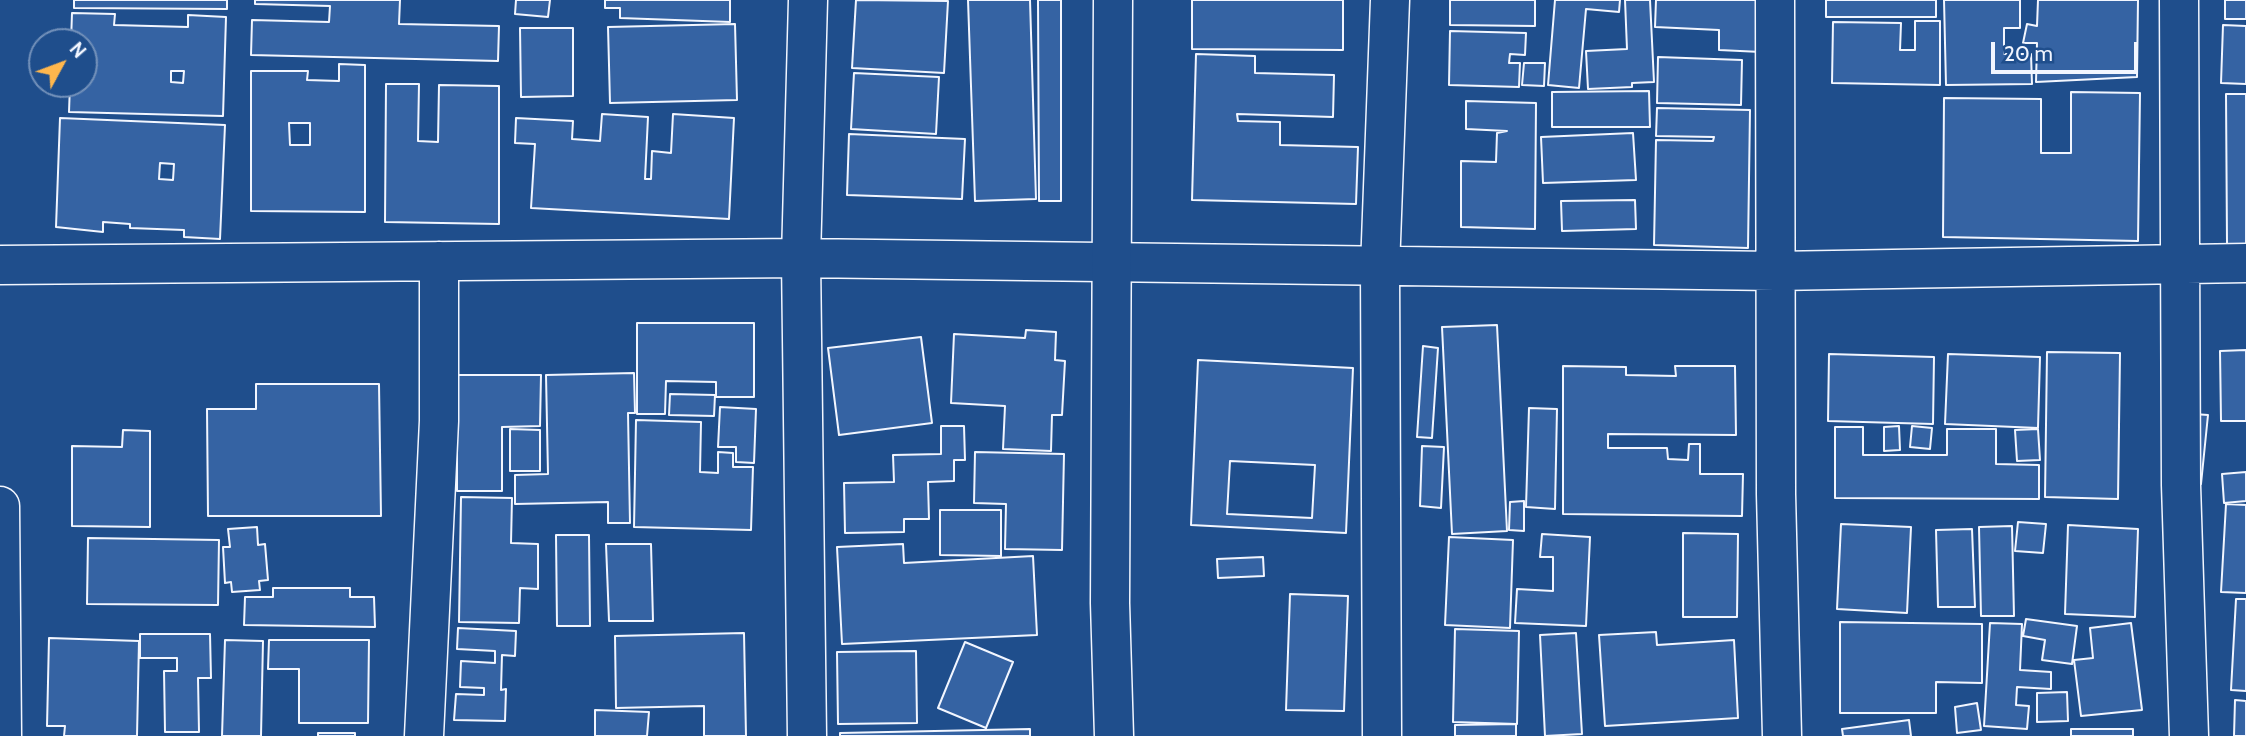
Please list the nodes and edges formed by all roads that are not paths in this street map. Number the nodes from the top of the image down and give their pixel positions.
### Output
1 (808, 0) edge
2 (1113, 0) edge
3 (1390, 0) edge
4 (1774, 0) edge
5 (2179, 0) edge
6 (801, 258) junction
7 (439, 261) junction
8 (1113, 261) junction
9 (2180, 262) junction
10 (2246, 263) edge
11 (0, 265) edge
12 (1380, 268) junction
13 (1775, 271) junction
14 (0, 506) edge
15 (2, 736) edge
16 (424, 736) edge
17 (807, 736) edge
18 (1114, 736) edge
19 (1382, 736) edge
20 (1782, 736) edge
21 (2189, 736) edge

1 - 6 main road
2 - 8 main road
3 - 12 main road
4 - 13 main road
5 - 9 main road
6 - 7 main road
6 - 8 main road
6 - 17 main road
7 - 11 main road
7 - 16 main road
8 - 12 main road
8 - 18 main road
9 - 10 main road
9 - 13 main road
9 - 21 main road
12 - 13 main road
12 - 19 main road
13 - 20 main road
14 - 15 main road

